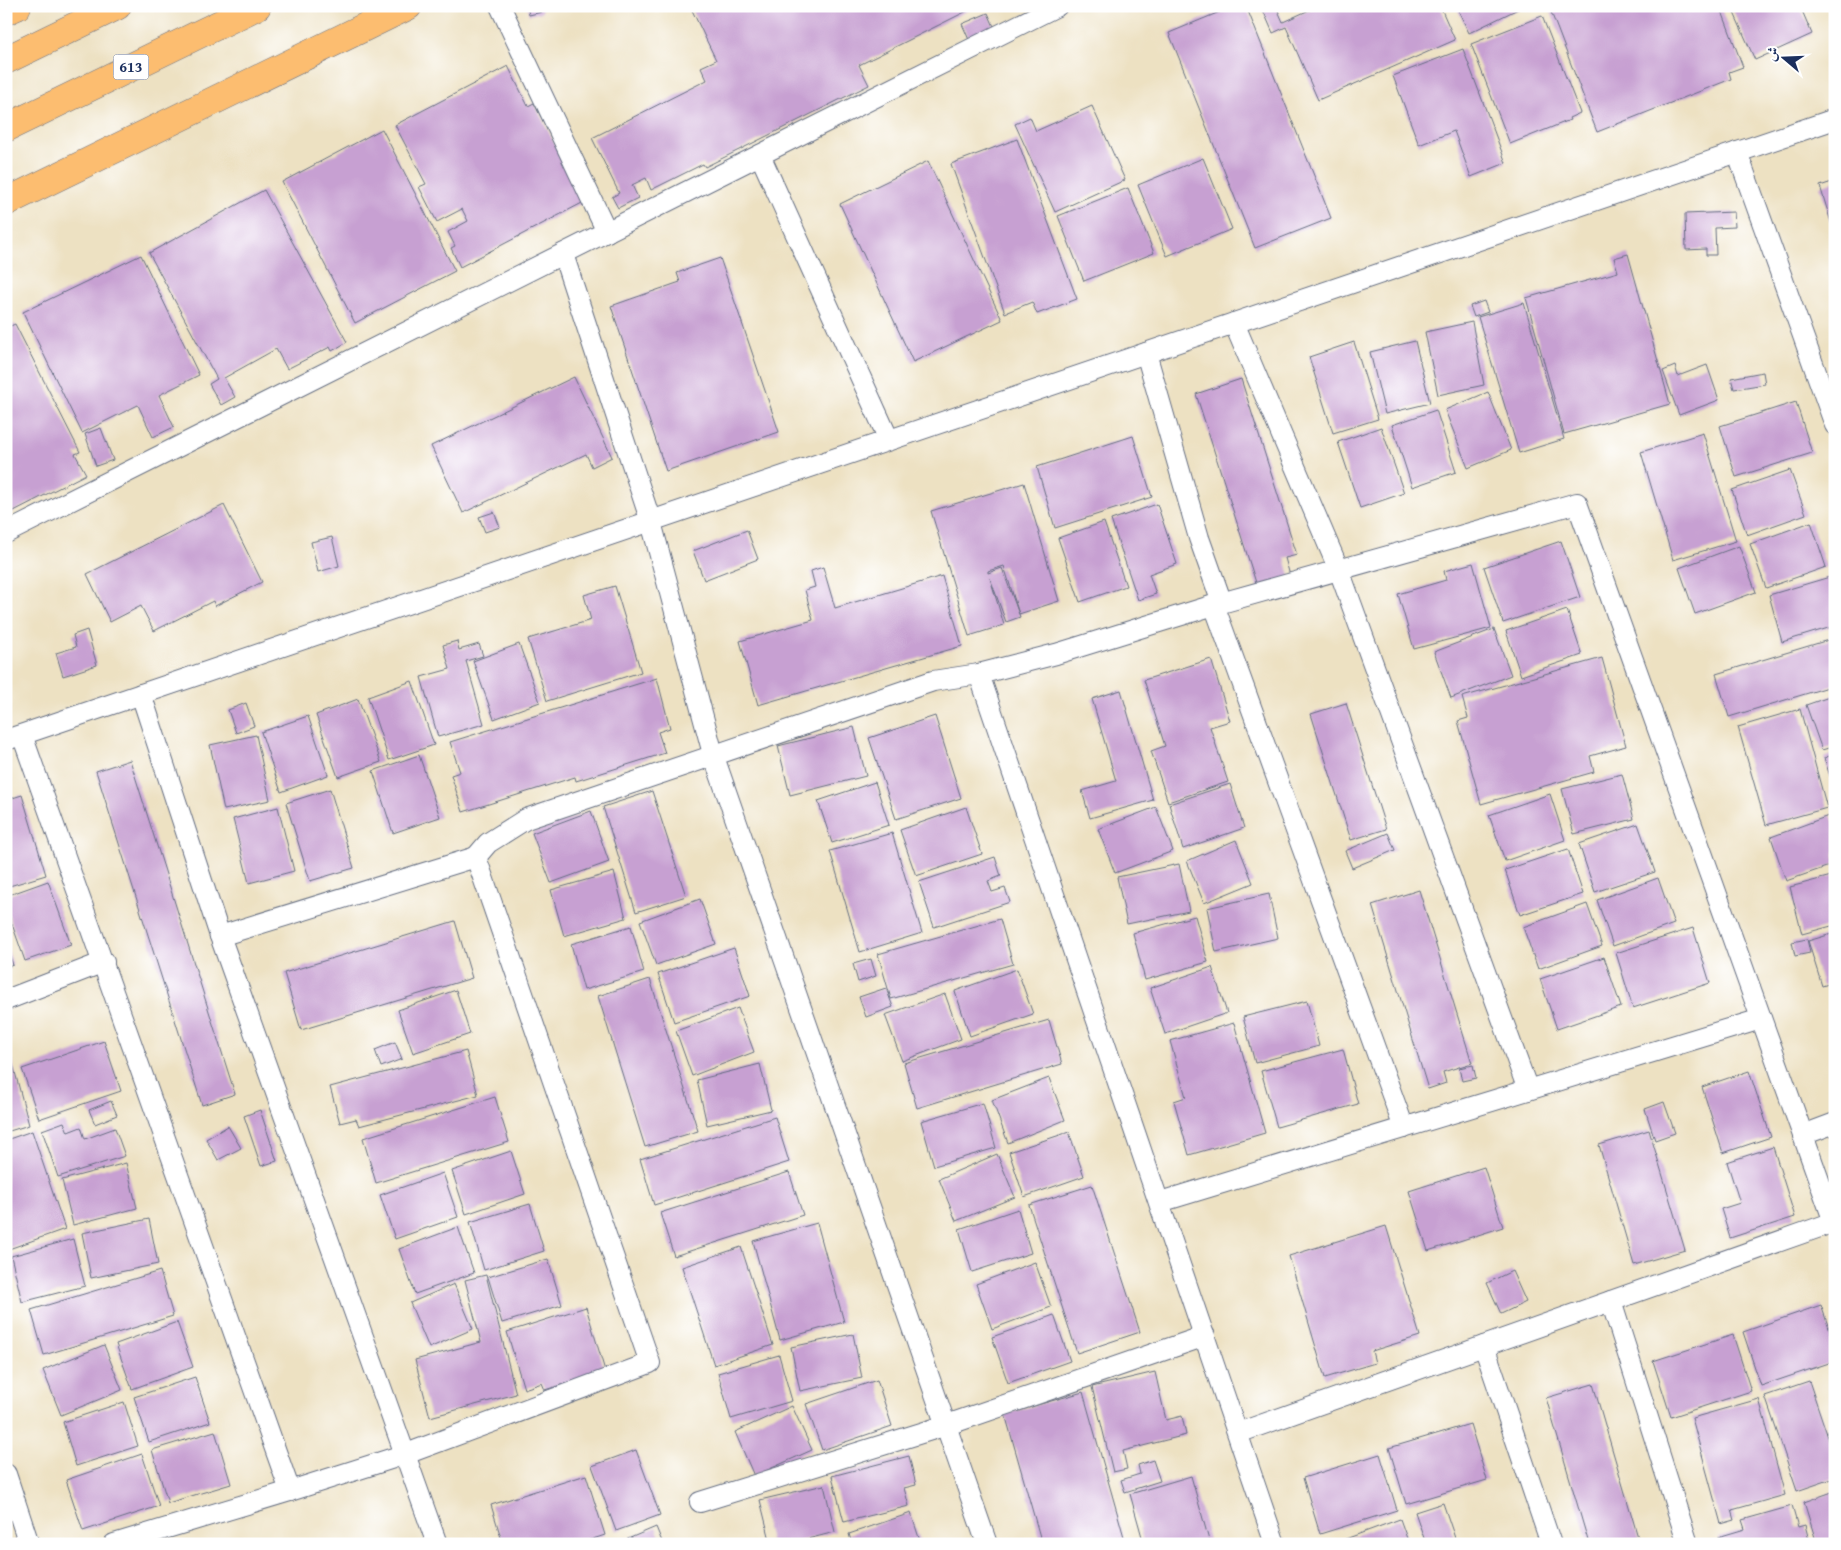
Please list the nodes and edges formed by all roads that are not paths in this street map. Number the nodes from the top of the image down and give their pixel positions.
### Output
1 (17, 6) edge
2 (116, 6) edge
3 (257, 6) edge
4 (408, 6) edge
5 (500, 6) edge
6 (1057, 6) edge
7 (6, 11) edge
8 (6, 60) edge
9 (1835, 119) edge
10 (6, 128) edge
11 (1737, 152) junction
12 (760, 155) junction
13 (6, 202) edge
14 (607, 232) junction
15 (563, 254) junction
16 (1234, 323) junction
17 (1146, 353) junction
18 (1835, 425) edge
19 (889, 440) junction
20 (650, 522) junction
21 (6, 533) edge
22 (1339, 570) junction
23 (1218, 604) junction
24 (979, 674) junction
25 (141, 694) junction
26 (16, 741) edge
27 (713, 754) junction
28 (476, 857) junction
29 (220, 936) junction
30 (104, 962) junction
31 (6, 1000) edge
32 (1761, 1019) junction
33 (1528, 1090) junction
34 (1835, 1123) edge
35 (1404, 1128) junction
36 (1802, 1134) junction
37 (1160, 1202) junction
38 (1834, 1224) edge
39 (1611, 1301) junction
40 (1205, 1336) junction
41 (1484, 1346) junction
42 (946, 1425) junction
43 (1238, 1434) junction
44 (406, 1454) junction
45 (6, 1474) edge
46 (290, 1491) junction
47 (700, 1502) dead end
48 (29, 1544) edge
49 (114, 1544) edge
50 (437, 1544) edge
51 (988, 1544) edge
52 (1275, 1544) edge
53 (1551, 1544) edge
54 (1688, 1544) edge

1 - 7 main road
2 - 8 main road
3 - 10 main road, 613
4 - 13 main road
5 - 14 street
6 - 12 street
9 - 11 street
11 - 16 street
11 - 18 street
12 - 14 street
12 - 19 street
14 - 15 street
15 - 20 street
15 - 21 street
16 - 17 street
16 - 22 street
17 - 19 street
17 - 23 street
19 - 20 street
20 - 25 street
20 - 27 street
22 - 23 street
22 - 32 street
22 - 33 street
23 - 24 street
23 - 35 street
24 - 27 street
24 - 37 street
25 - 26 street
25 - 29 street
26 - 30 street
27 - 28 street
27 - 42 street
28 - 29 street
28 - 44 street
29 - 44 street
30 - 31 street
30 - 46 street
32 - 33 street
32 - 36 street
33 - 35 street
34 - 36 street
35 - 37 street
36 - 38 street
37 - 40 street
38 - 39 street
39 - 41 street
39 - 54 street
40 - 42 street
40 - 43 street
41 - 43 street
41 - 53 street
42 - 47 street
42 - 51 street
43 - 52 street
44 - 46 street
44 - 50 street
45 - 48 street
46 - 49 street

